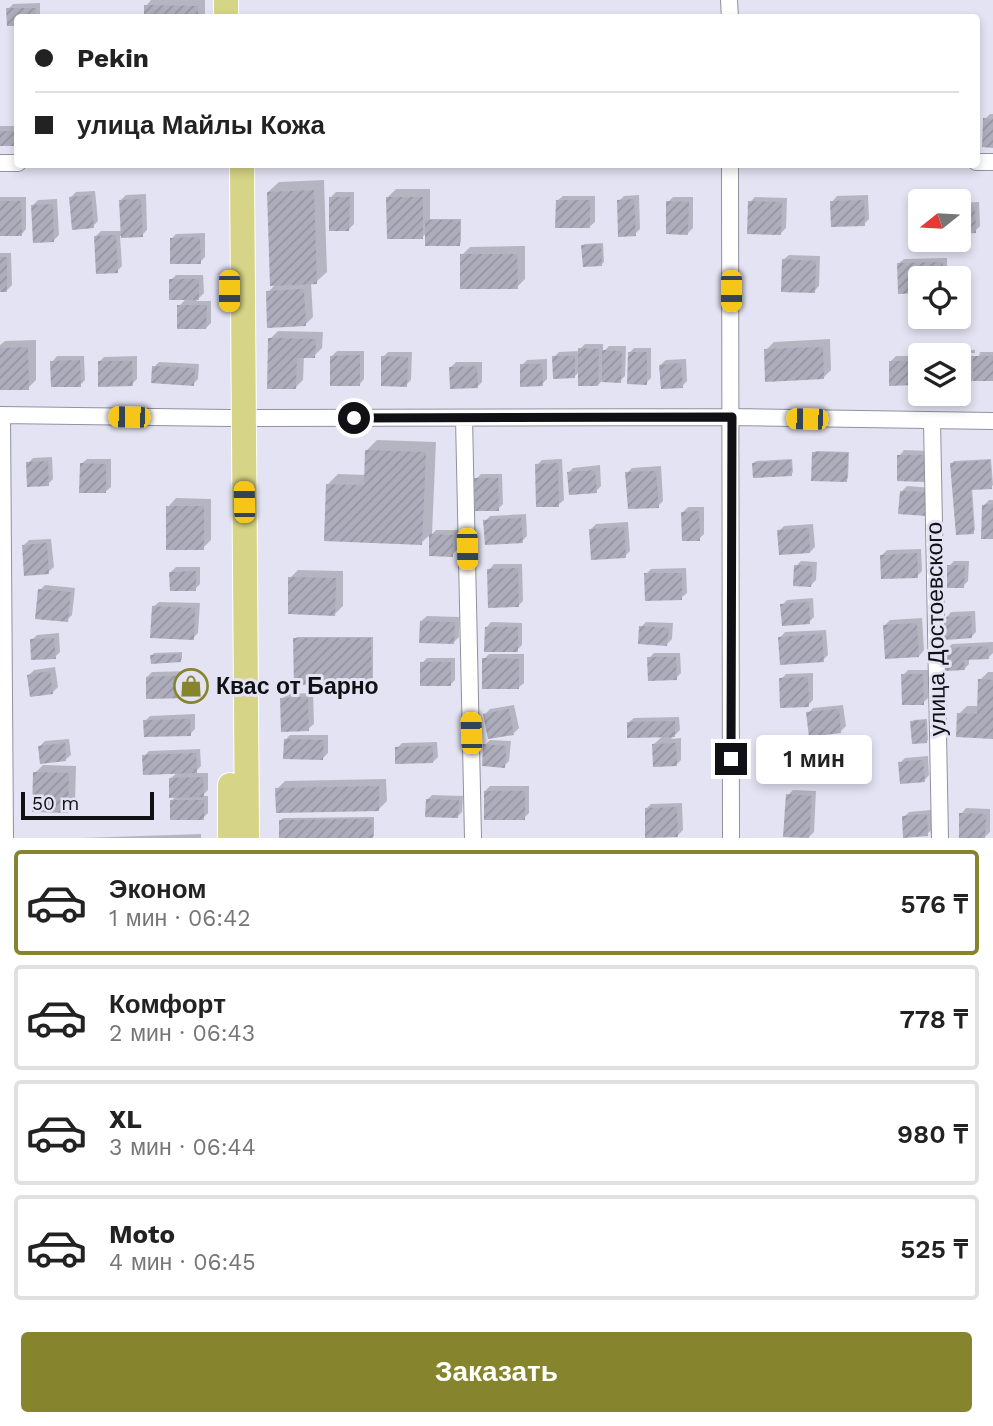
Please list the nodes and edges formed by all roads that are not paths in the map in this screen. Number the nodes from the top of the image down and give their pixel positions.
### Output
1 (227, 168) edge
2 (242, 168) edge
3 (730, 168) edge
4 (1, 415) edge
5 (732, 417) junction
6 (237, 418) junction
7 (464, 418) junction
8 (932, 421) junction
9 (993, 421) edge
10 (5, 838) edge
11 (230, 838) edge
12 (247, 838) edge
13 (473, 838) edge
14 (731, 838) edge
15 (940, 838) edge

1 - 6 main road
2 - 6 main road
3 - 5 street
4 - 6 street
4 - 10 street
5 - 7 street
5 - 8 street
5 - 14 street
6 - 7 street
6 - 11 main road
6 - 12 main road
7 - 13 street
8 - 9 street
8 - 15 street, улица Достоевского

